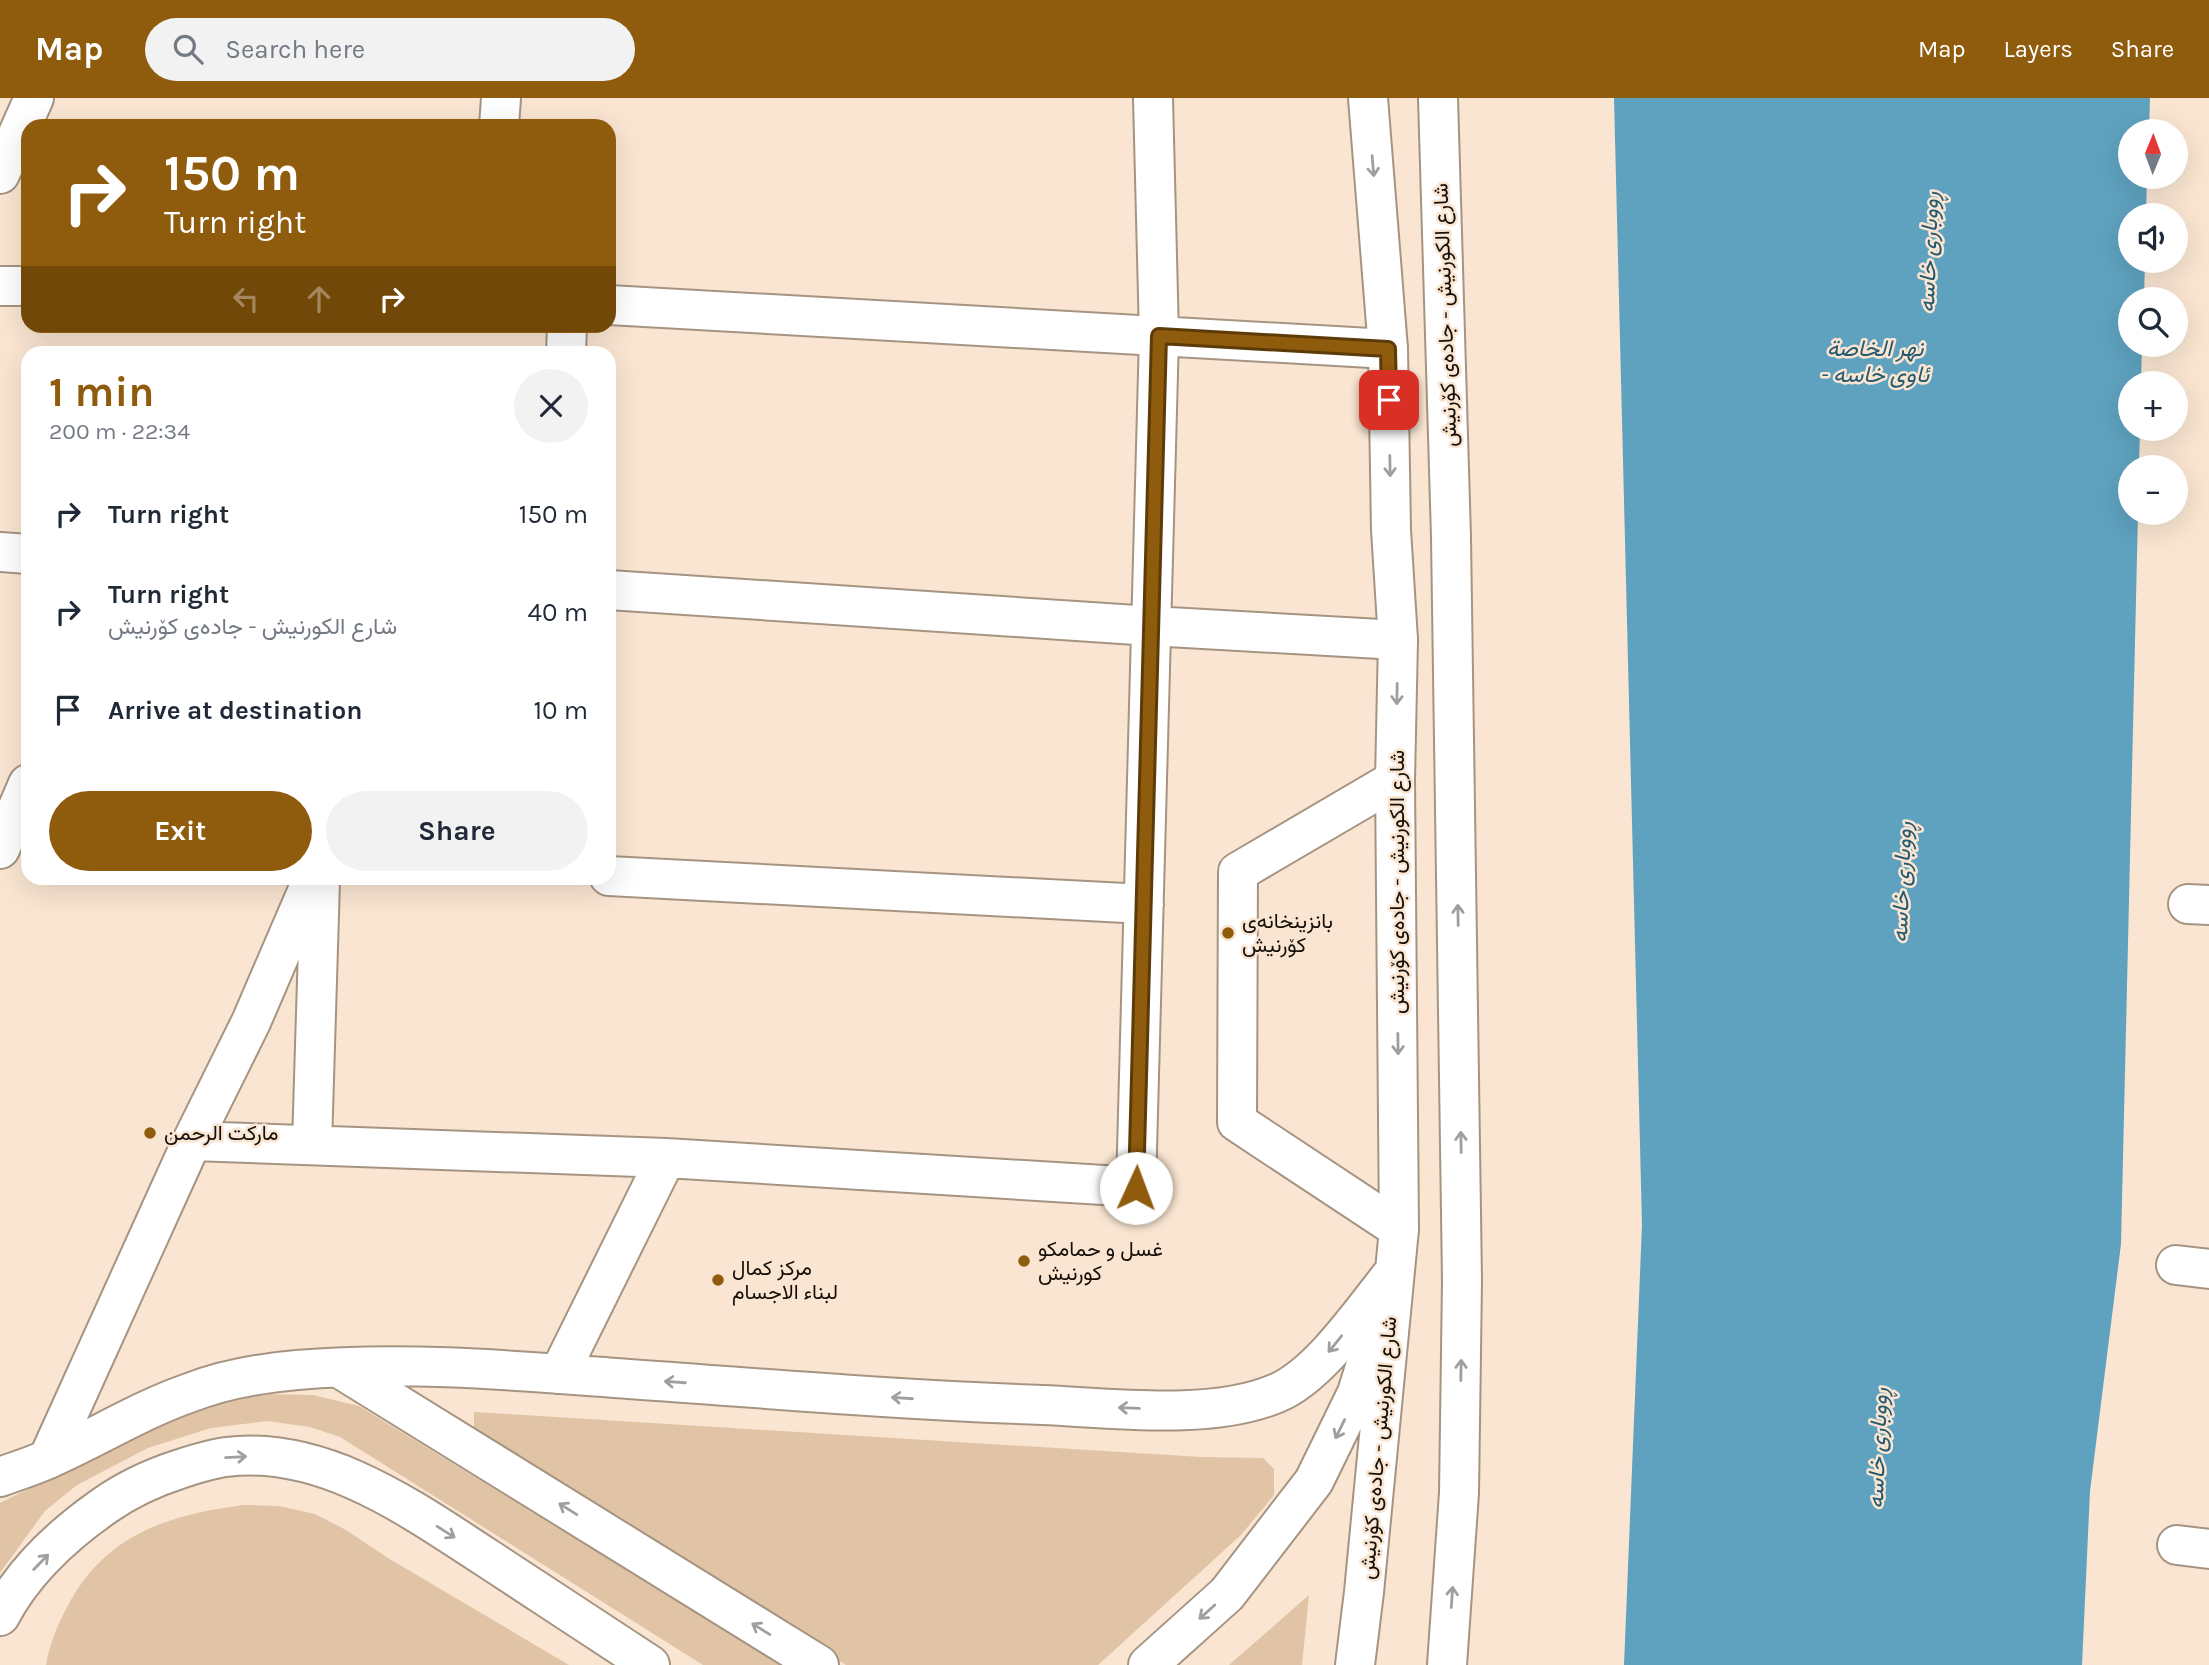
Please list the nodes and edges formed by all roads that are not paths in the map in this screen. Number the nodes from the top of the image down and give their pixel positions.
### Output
1 (34, 98) edge
2 (501, 98) edge
3 (1153, 98) edge
4 (1368, 98) edge
5 (1438, 98) edge
6 (25, 119) edge
7 (500, 119) edge
8 (21, 127) edge
9 (0, 174) edge
10 (0, 285) edge
11 (21, 286) edge
12 (616, 305) edge
13 (1159, 336) junction
14 (1388, 349) junction
15 (0, 552) edge
16 (21, 554) edge
17 (616, 590) edge
18 (1151, 626) junction
19 (1398, 640) junction
20 (1395, 780) junction
21 (21, 800) edge
22 (0, 849) edge
23 (616, 876) edge
24 (310, 885) edge
25 (320, 885) edge
26 (1144, 904) junction
27 (192, 1141) junction
28 (312, 1145) junction
29 (666, 1158) junction
30 (1399, 1229) junction
31 (1394, 1272) junction
32 (339, 1368) junction
33 (559, 1374) junction
34 (48, 1459) junction
35 (0, 1478) edge
36 (0, 1616) edge
37 (650, 1665) edge
38 (819, 1665) edge
39 (1147, 1665) edge
40 (1355, 1665) edge
41 (1447, 1665) edge

1 - 6 main road
2 - 7 main road
3 - 13 main road
4 -> 14 main road, شارع الكورنيش - جادەی کۆرنیش
41 -> 5 main road, شارع الكورنيش - جادەی کۆرنیش
8 - 9 main road
10 - 11 main road
12 - 13 main road
13 - 14 main road
13 - 18 main road
14 -> 19 main road, شارع الكورنيش - جادەی کۆرنیش
15 - 16 main road
17 - 18 main road
18 - 19 main road
18 - 26 main road
19 -> 20 main road, شارع الكورنيش - جادەی کۆرنیش
20 -> 30 main road, شارع الكورنيش - جادەی کۆرنیش
20 - 30 main road
21 - 22 main road
23 - 26 main road
24 - 27 main road
25 - 28 main road
26 - 29 main road
27 - 28 main road
27 - 34 main road
28 - 29 main road
29 - 33 main road
30 - 31 main road, شارع الكورنيش - جادەی کۆرنیش
31 -> 33 main road
31 -> 39 main road
31 - 40 main road, شارع الكورنيش - جادەی کۆرنیش
32 - 33 main road
32 - 34 main road
38 -> 32 main road
34 - 35 main road
36 -> 37 main road

